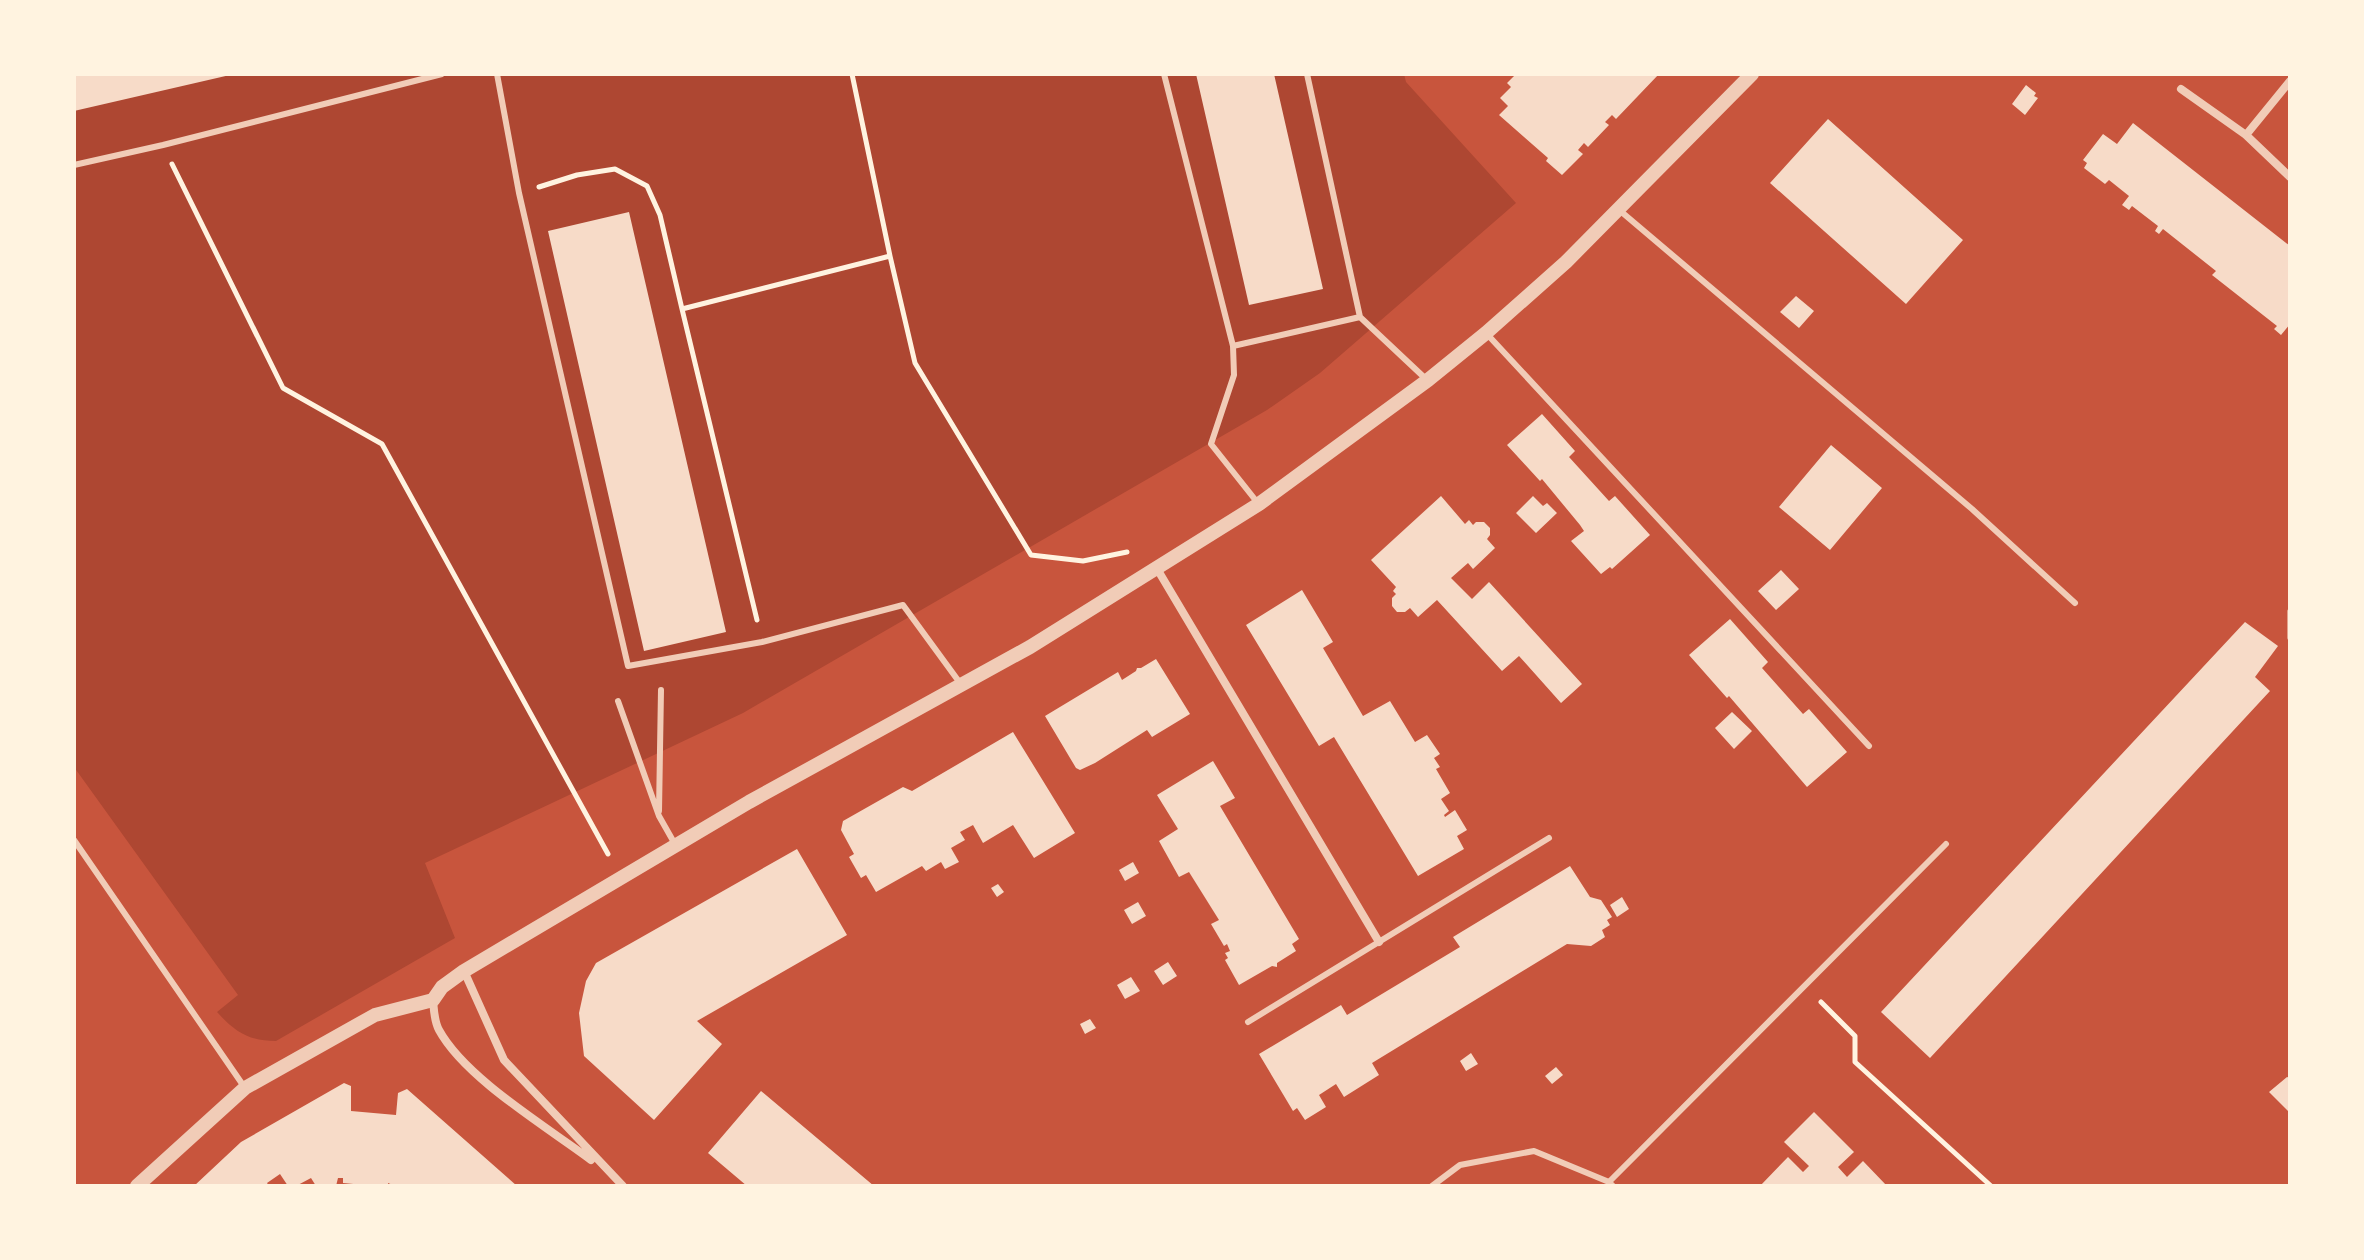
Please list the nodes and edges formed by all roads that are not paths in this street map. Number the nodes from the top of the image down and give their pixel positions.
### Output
1 (442, 74) edge
2 (497, 74) edge
3 (1164, 74) edge
4 (1307, 74) edge
5 (1752, 74) edge
6 (2290, 81) edge
7 (2181, 89) dead end
8 (2246, 135) junction
9 (74, 165) edge
10 (2290, 177) edge
11 (1618, 209) junction
12 (1360, 317) junction
13 (1486, 333) junction
14 (1233, 346) junction
15 (1428, 380) junction
16 (1259, 504) junction
17 (1156, 567) junction
18 (2075, 603) dead end
19 (961, 684) junction
20 (661, 690) dead end
21 (618, 701) dead end
22 (1869, 746) dead end
23 (659, 816) junction
24 (1549, 838) dead end
25 (74, 840) edge
26 (1946, 844) dead end
27 (676, 846) junction
28 (1379, 942) junction
29 (464, 971) junction
30 (433, 1000) junction
31 (1248, 1022) dead end
32 (245, 1088) junction
33 (608, 1172) junction
34 (1611, 1184) edge
35 (137, 1186) edge
36 (623, 1186) edge
37 (1432, 1186) edge

1 - 9 lane
2 - 19 lane
3 - 14 lane
4 - 12 lane
5 - 11 street
6 - 8 street
7 - 8 street
8 - 10 street
11 - 13 street
11 - 18 lane
12 - 14 lane
12 - 15 lane
13 - 15 street
13 - 22 lane
14 - 16 lane
15 - 16 street
16 - 17 street
17 - 19 street
17 - 28 street
19 - 27 street
20 - 23 lane
21 - 23 lane
23 - 27 lane
24 - 28 lane
25 - 32 lane
26 - 34 lane
27 - 29 street
28 - 31 lane
29 - 30 street
29 - 33 street
30 - 32 street
30 - 33 street
32 - 35 street
33 - 36 street
34 - 37 lane

